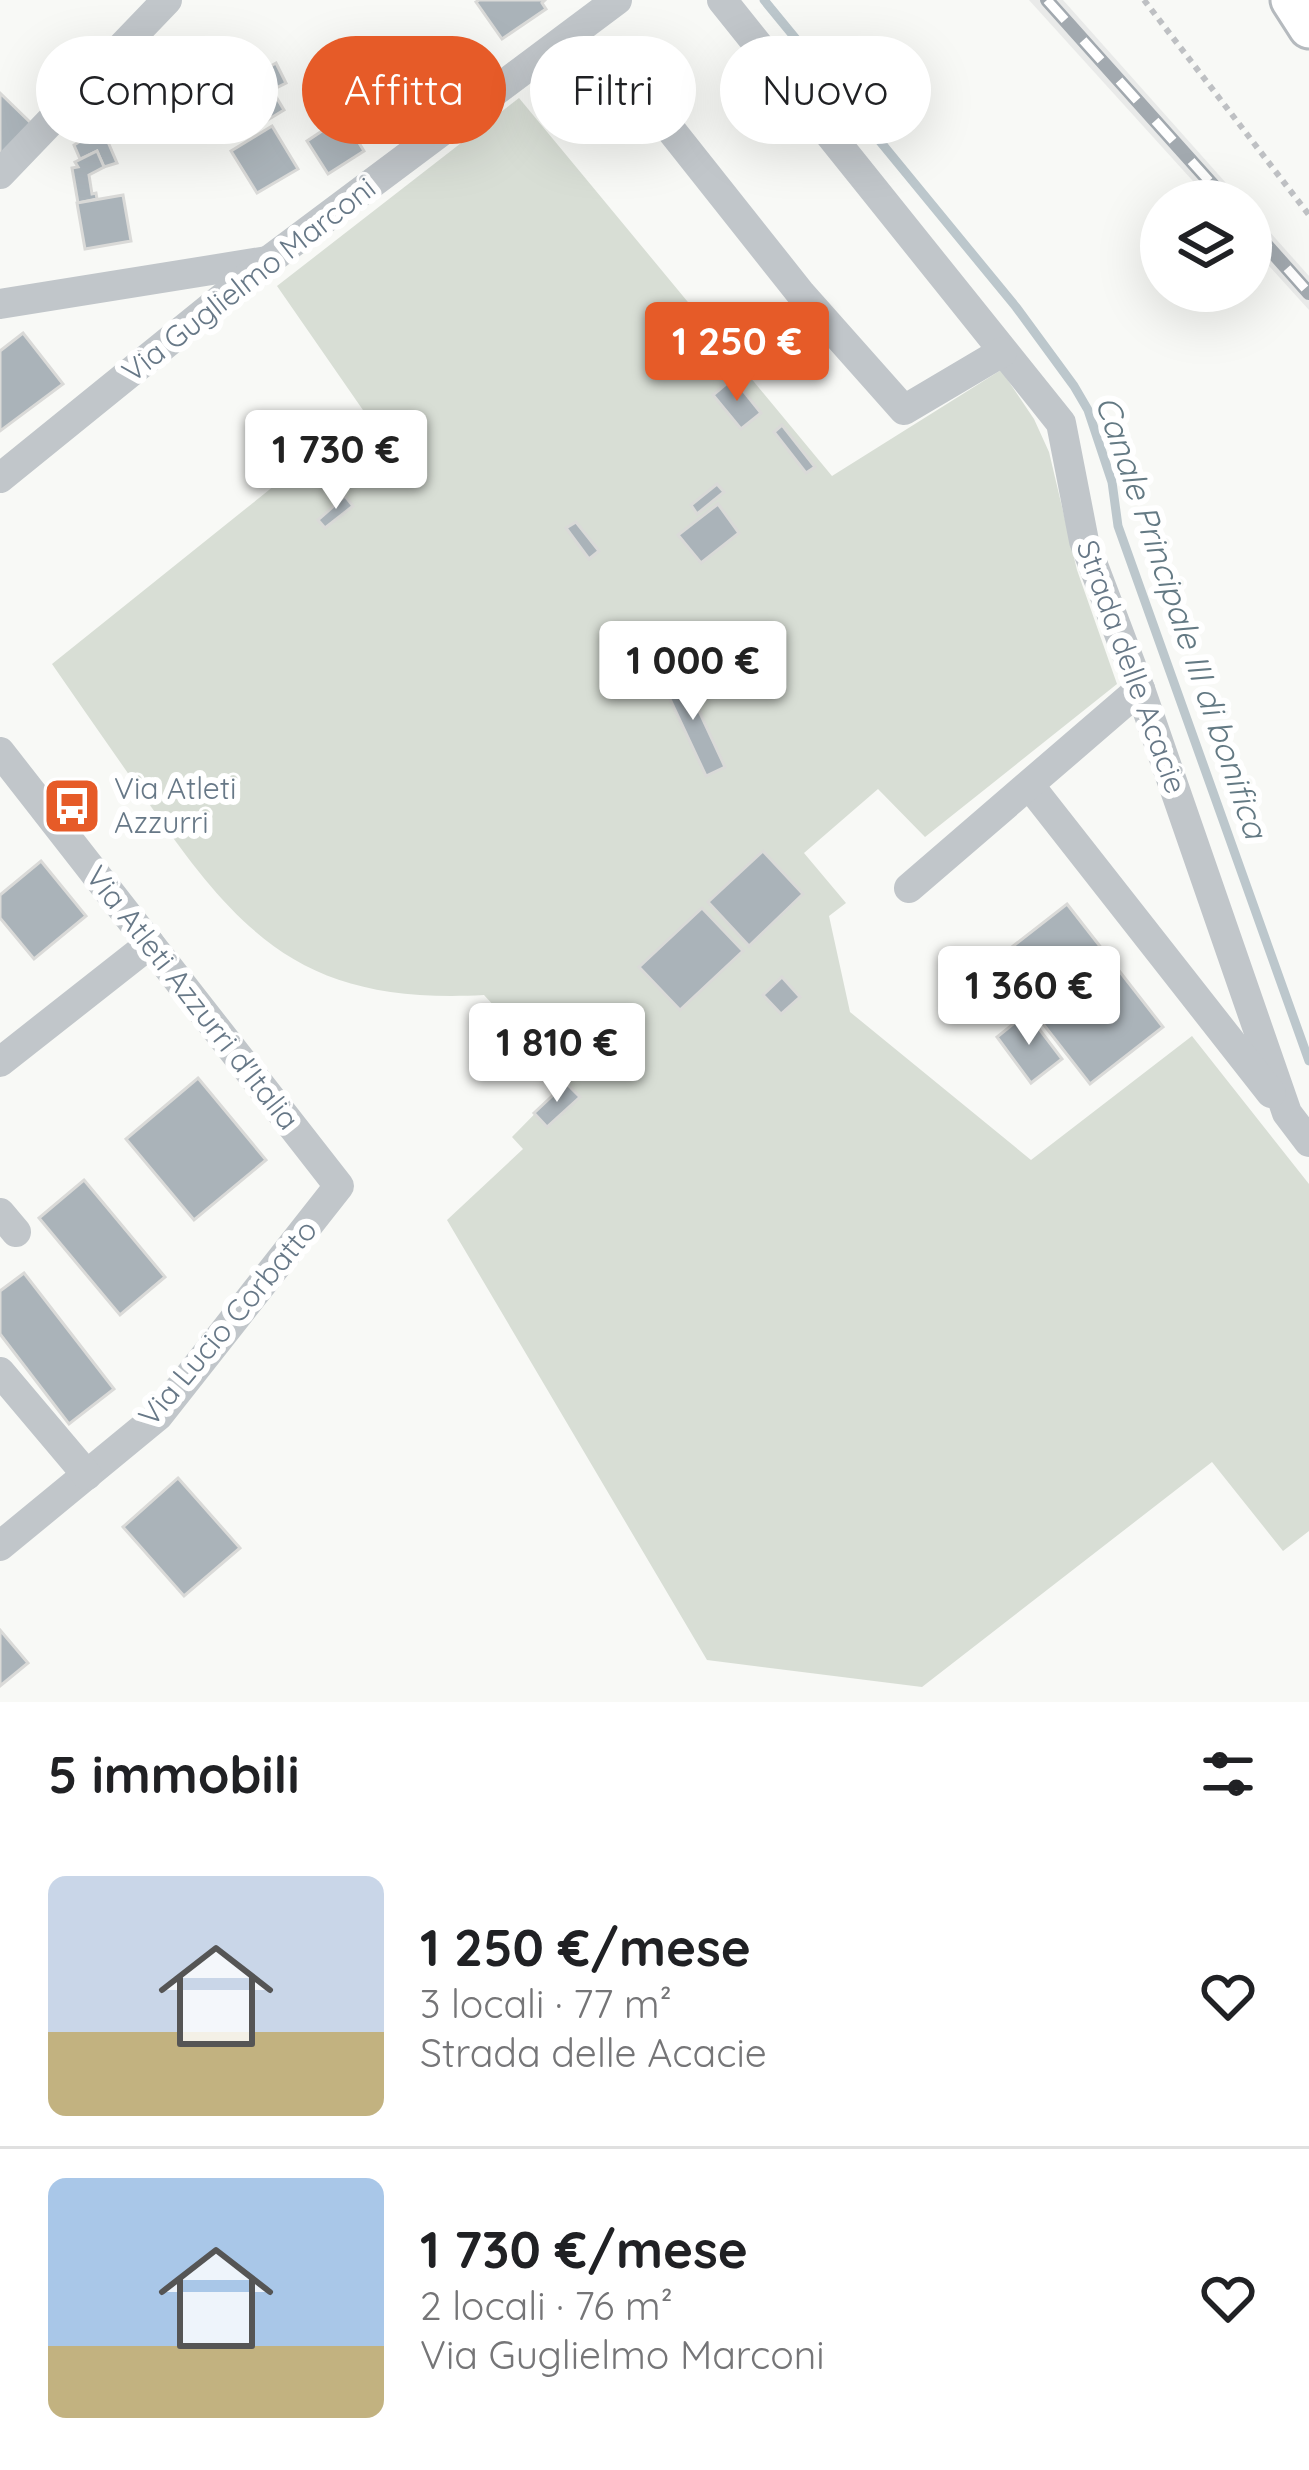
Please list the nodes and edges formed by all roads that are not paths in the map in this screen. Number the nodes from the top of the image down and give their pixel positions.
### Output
1 (167, 0) edge
2 (617, 0) edge
3 (722, 0) edge
4 (1291, 0) edge
5 (1309, 28) edge
6 (682, 144) edge
7 (0, 174) edge
8 (268, 261) junction
9 (0, 304) edge
10 (1002, 352) junction
11 (0, 478) edge
12 (1140, 689) junction
13 (0, 752) edge
14 (1030, 786) junction
15 (909, 888) dead end
16 (150, 944) junction
17 (0, 1062) edge
18 (1287, 1114) junction
19 (1309, 1142) edge
20 (339, 1186) joint
21 (0, 1372) edge
22 (86, 1474) junction
23 (0, 1546) edge

1 - 7 street
2 - 8 street, Via Guglielmo Marconi
3 - 10 street, Strada delle Acacie
4 - 5 main road
6 - 10 street
8 - 9 street
8 - 11 street, Via Guglielmo Marconi
10 - 12 street, Strada delle Acacie
12 - 14 street
12 - 18 street, Strada delle Acacie
13 - 16 street, Via Atleti Azzurri d'Italia
14 - 15 street
14 - 18 street
16 - 17 street
16 - 20 street, Via Atleti Azzurri d'Italia
18 - 19 street, Strada delle Acacie
20 - 22 street, Via Lucio Corbatto
21 - 22 street
22 - 23 street, Via Lucio Corbatto

